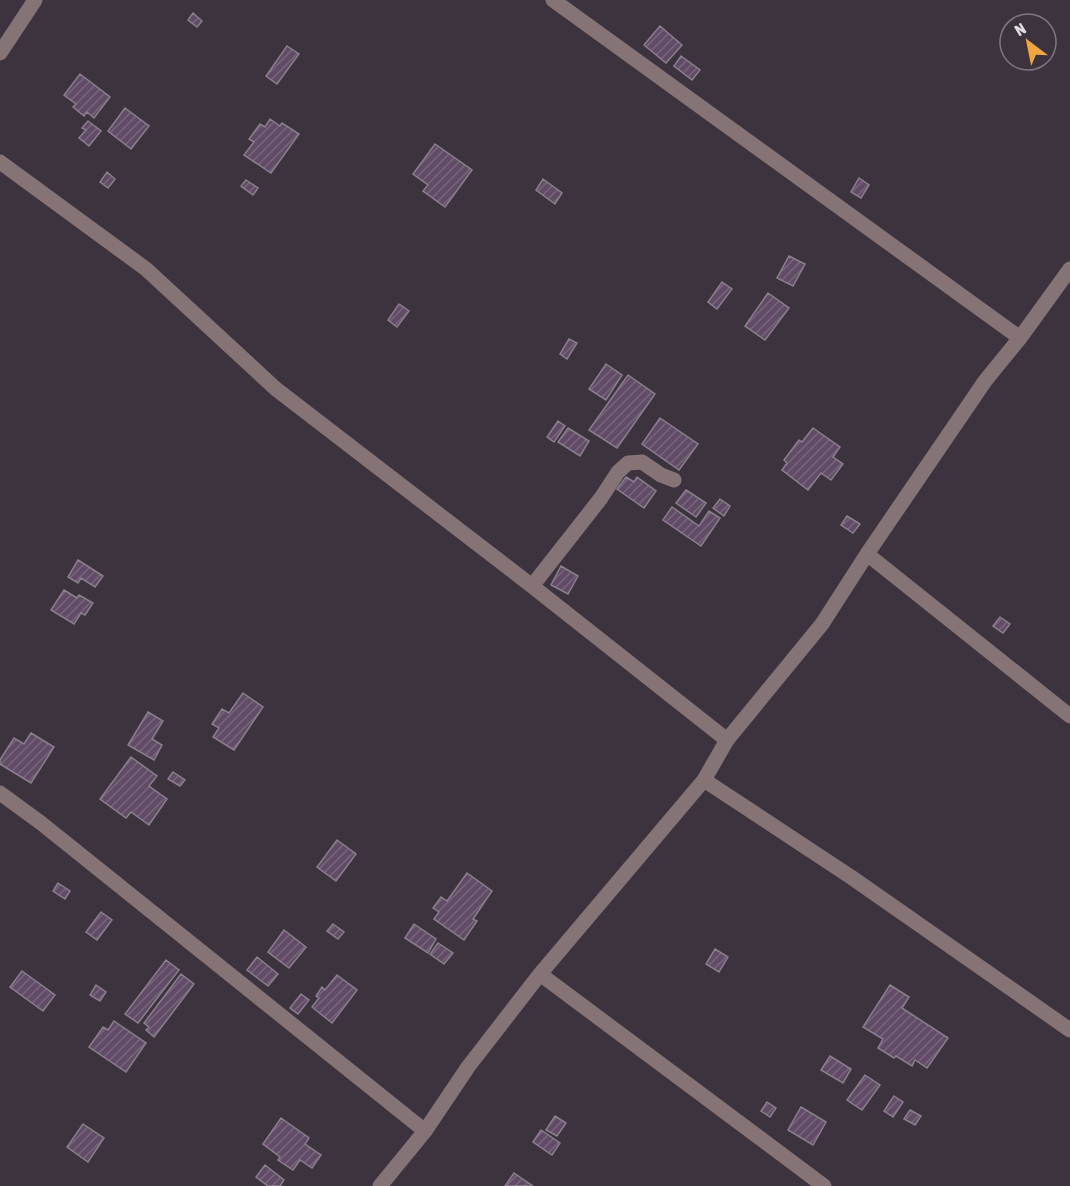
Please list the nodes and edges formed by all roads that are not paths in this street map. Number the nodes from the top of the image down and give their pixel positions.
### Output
1 (35, 0) edge
2 (553, 0) edge
3 (0, 53) edge
4 (0, 162) edge
5 (1070, 269) edge
6 (1020, 338) junction
7 (674, 480) dead end
8 (867, 555) junction
9 (532, 586) junction
10 (1070, 716) edge
11 (727, 740) junction
12 (704, 780) junction
13 (0, 793) edge
14 (540, 974) junction
15 (1070, 1030) edge
16 (425, 1131) junction
17 (380, 1186) edge
18 (824, 1186) edge

1 - 3 street
2 - 6 street
4 - 9 street
5 - 6 street
6 - 8 street
7 - 9 street
8 - 10 street
8 - 11 street
9 - 11 street
11 - 12 street
12 - 14 street
12 - 15 street
13 - 16 street
14 - 16 street
14 - 18 street
16 - 17 street

